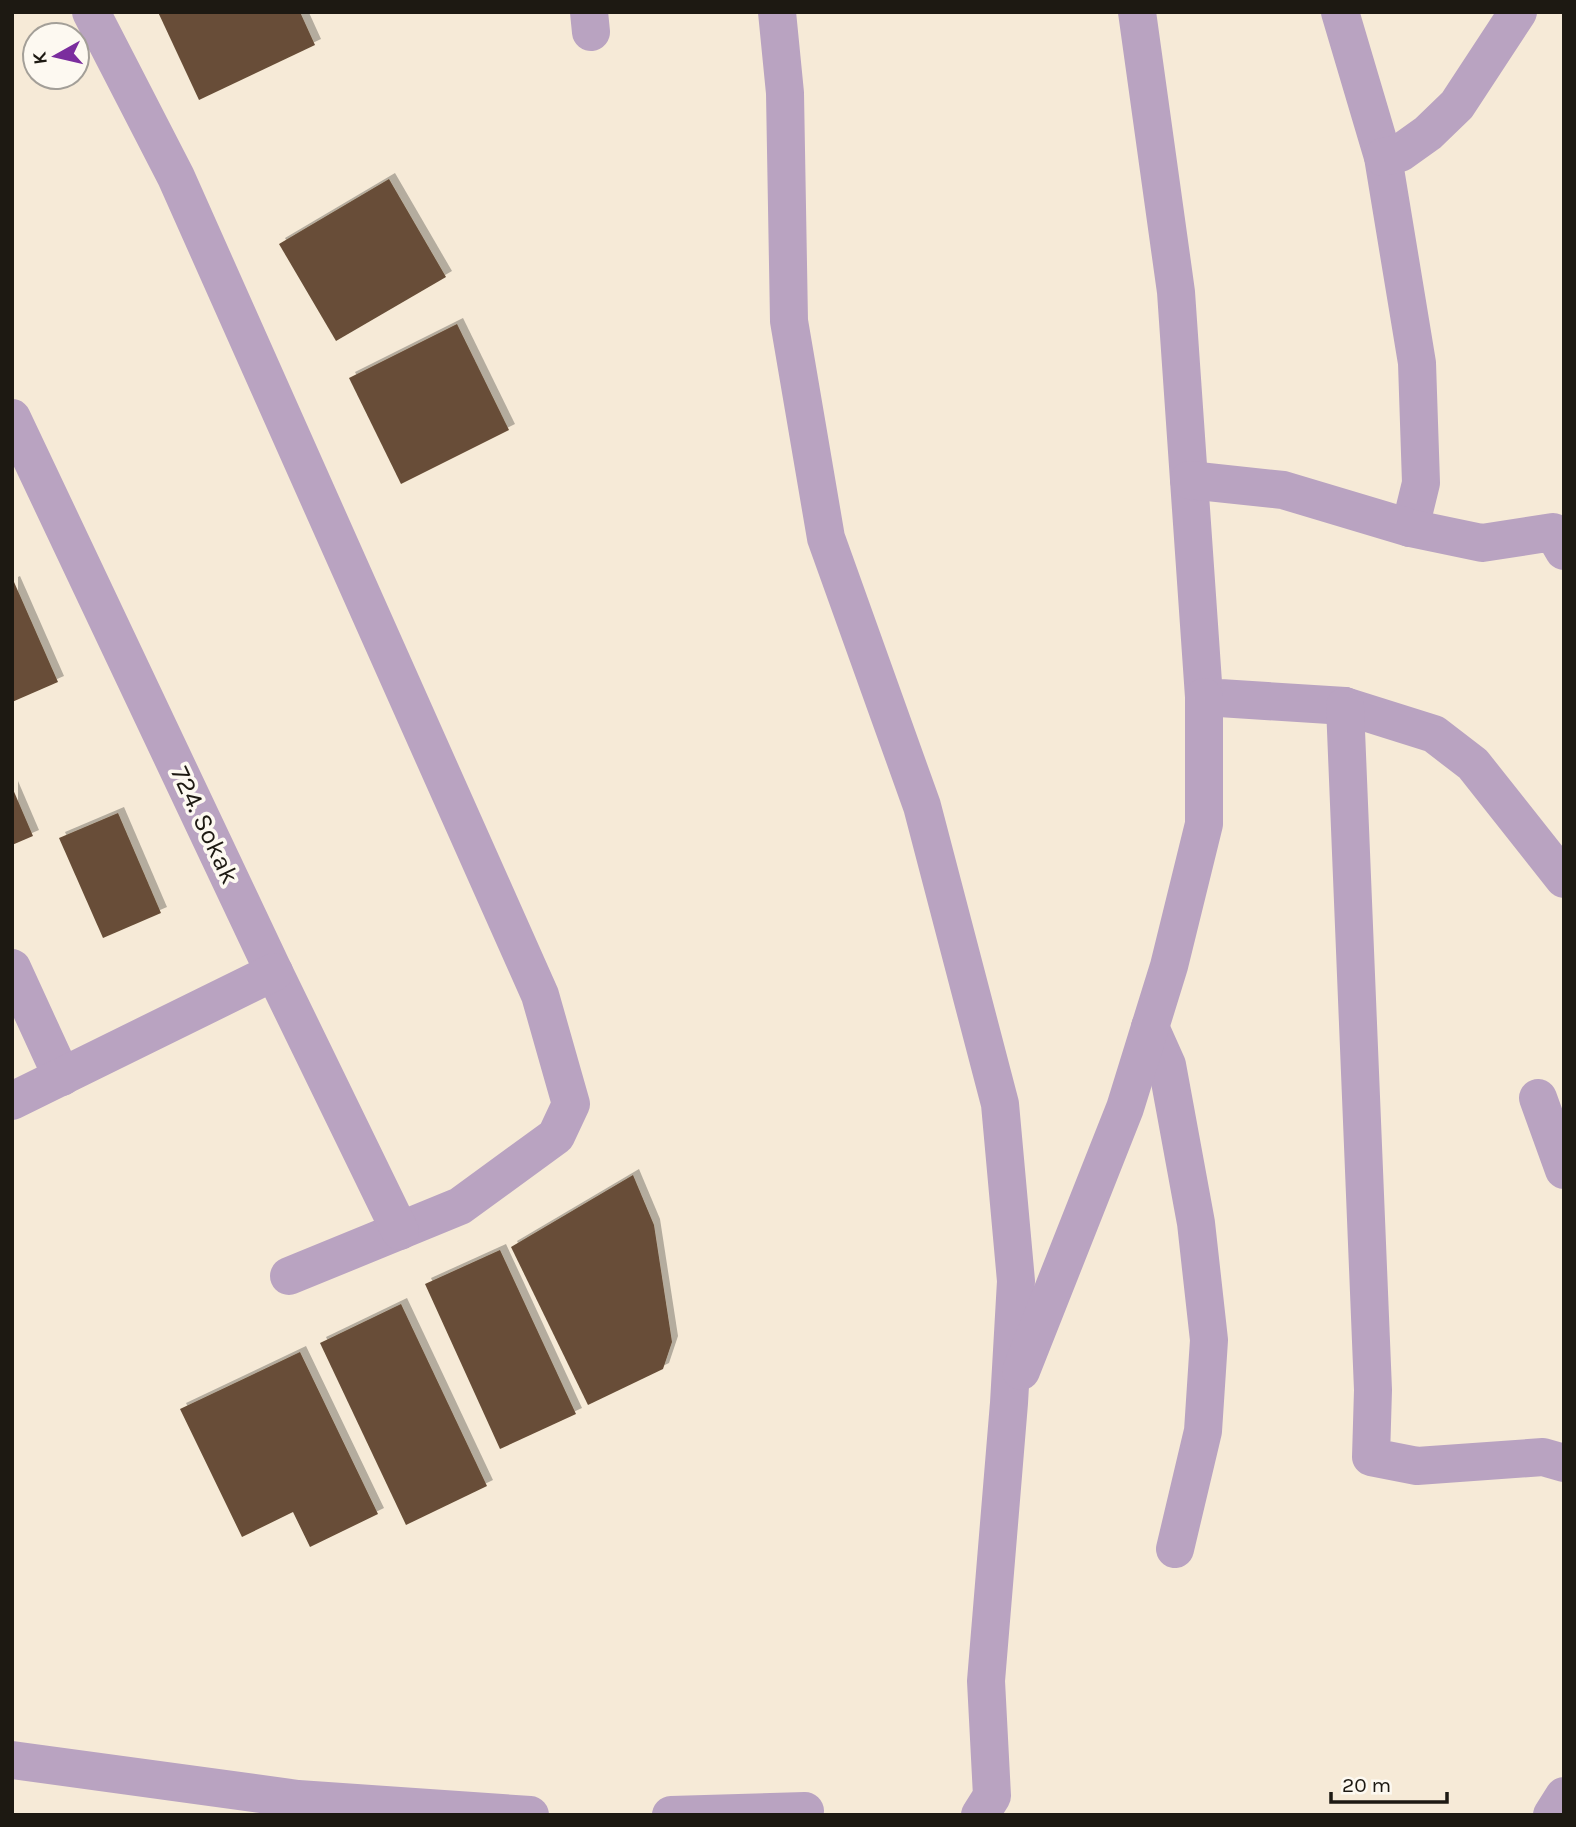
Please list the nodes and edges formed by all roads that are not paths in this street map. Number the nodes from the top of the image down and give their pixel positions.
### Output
1 (91, 12) edge
2 (776, 12) edge
3 (1137, 12) edge
4 (1340, 12) edge
5 (1518, 12) edge
6 (1384, 157) junction
7 (12, 418) edge
8 (1189, 480) junction
9 (1410, 528) junction
10 (1564, 551) edge
11 (1204, 697) junction
12 (1345, 706) junction
13 (1564, 879) edge
14 (12, 968) edge
15 (274, 972) junction
16 (1150, 1027) junction
17 (62, 1077) junction
18 (1538, 1098) dead end
19 (12, 1101) edge
20 (1564, 1170) edge
21 (400, 1231) junction
22 (289, 1276) dead end
23 (1009, 1403) junction
24 (1564, 1463) edge
25 (1175, 1549) dead end
26 (12, 1760) edge
27 (1564, 1796) edge
28 (805, 1811) dead end
29 (530, 1815) edge
30 (671, 1815) edge
31 (980, 1815) edge
32 (1552, 1815) edge

1 - 21 street
2 - 23 street
3 - 8 street
4 - 6 street
5 - 6 street
6 - 9 street
7 - 15 street, 724. Sokak
8 - 9 street
8 - 11 street
9 - 10 street
11 - 12 street
11 - 16 street
12 - 13 street
12 - 24 street
14 - 17 street
15 - 17 street
15 - 21 street, 724. Sokak
16 - 23 street
16 - 25 street
17 - 19 street
18 - 20 street
21 - 22 street
23 - 31 street
26 - 29 street
27 - 32 street
28 - 30 street

